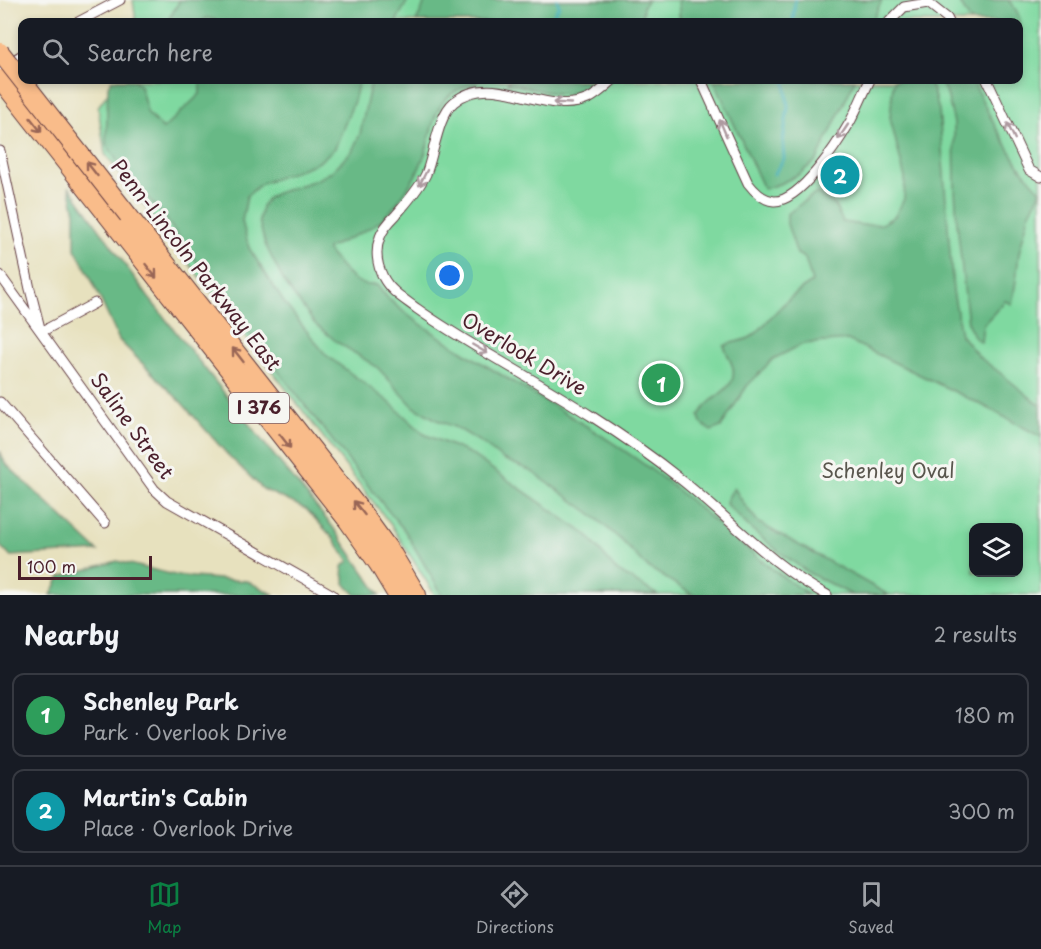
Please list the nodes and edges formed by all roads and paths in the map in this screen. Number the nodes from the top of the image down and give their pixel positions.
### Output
1 (120, 0) edge
2 (86, 18) edge
3 (894, 18) edge
4 (947, 18) edge
5 (0, 52) edge
6 (18, 58) edge
7 (0, 69) edge
8 (18, 77) edge
9 (0, 79) edge
10 (23, 84) edge
11 (608, 84) edge
12 (703, 84) edge
13 (868, 84) edge
14 (989, 84) edge
15 (0, 151) edge
16 (1041, 177) edge
17 (122, 220) junction
18 (0, 275) edge
19 (95, 303) dead end
20 (41, 332) junction
21 (0, 402) edge
22 (105, 523) dead end
23 (333, 595) edge
24 (397, 595) edge
25 (417, 595) edge
26 (827, 595) edge

1 - 2 street
3 - 4 street
8 -> 5 highway, Penn-Lincoln Parkway East / I 376, bridge
6 - 7 street
9 -> 17 highway, Penn-Lincoln Parkway East / I 376
17 -> 10 highway, Penn-Lincoln Parkway East / I 376, bridge
11 -> 26 street, Overlook Drive
13 -> 12 street
16 -> 14 street
15 - 20 street
17 -> 24 highway, Penn-Lincoln Parkway East / I 376
25 -> 17 highway, Penn-Lincoln Parkway East / I 376
18 - 20 street, Saline Street
19 - 20 street
20 - 23 street, Saline Street
21 - 22 street

